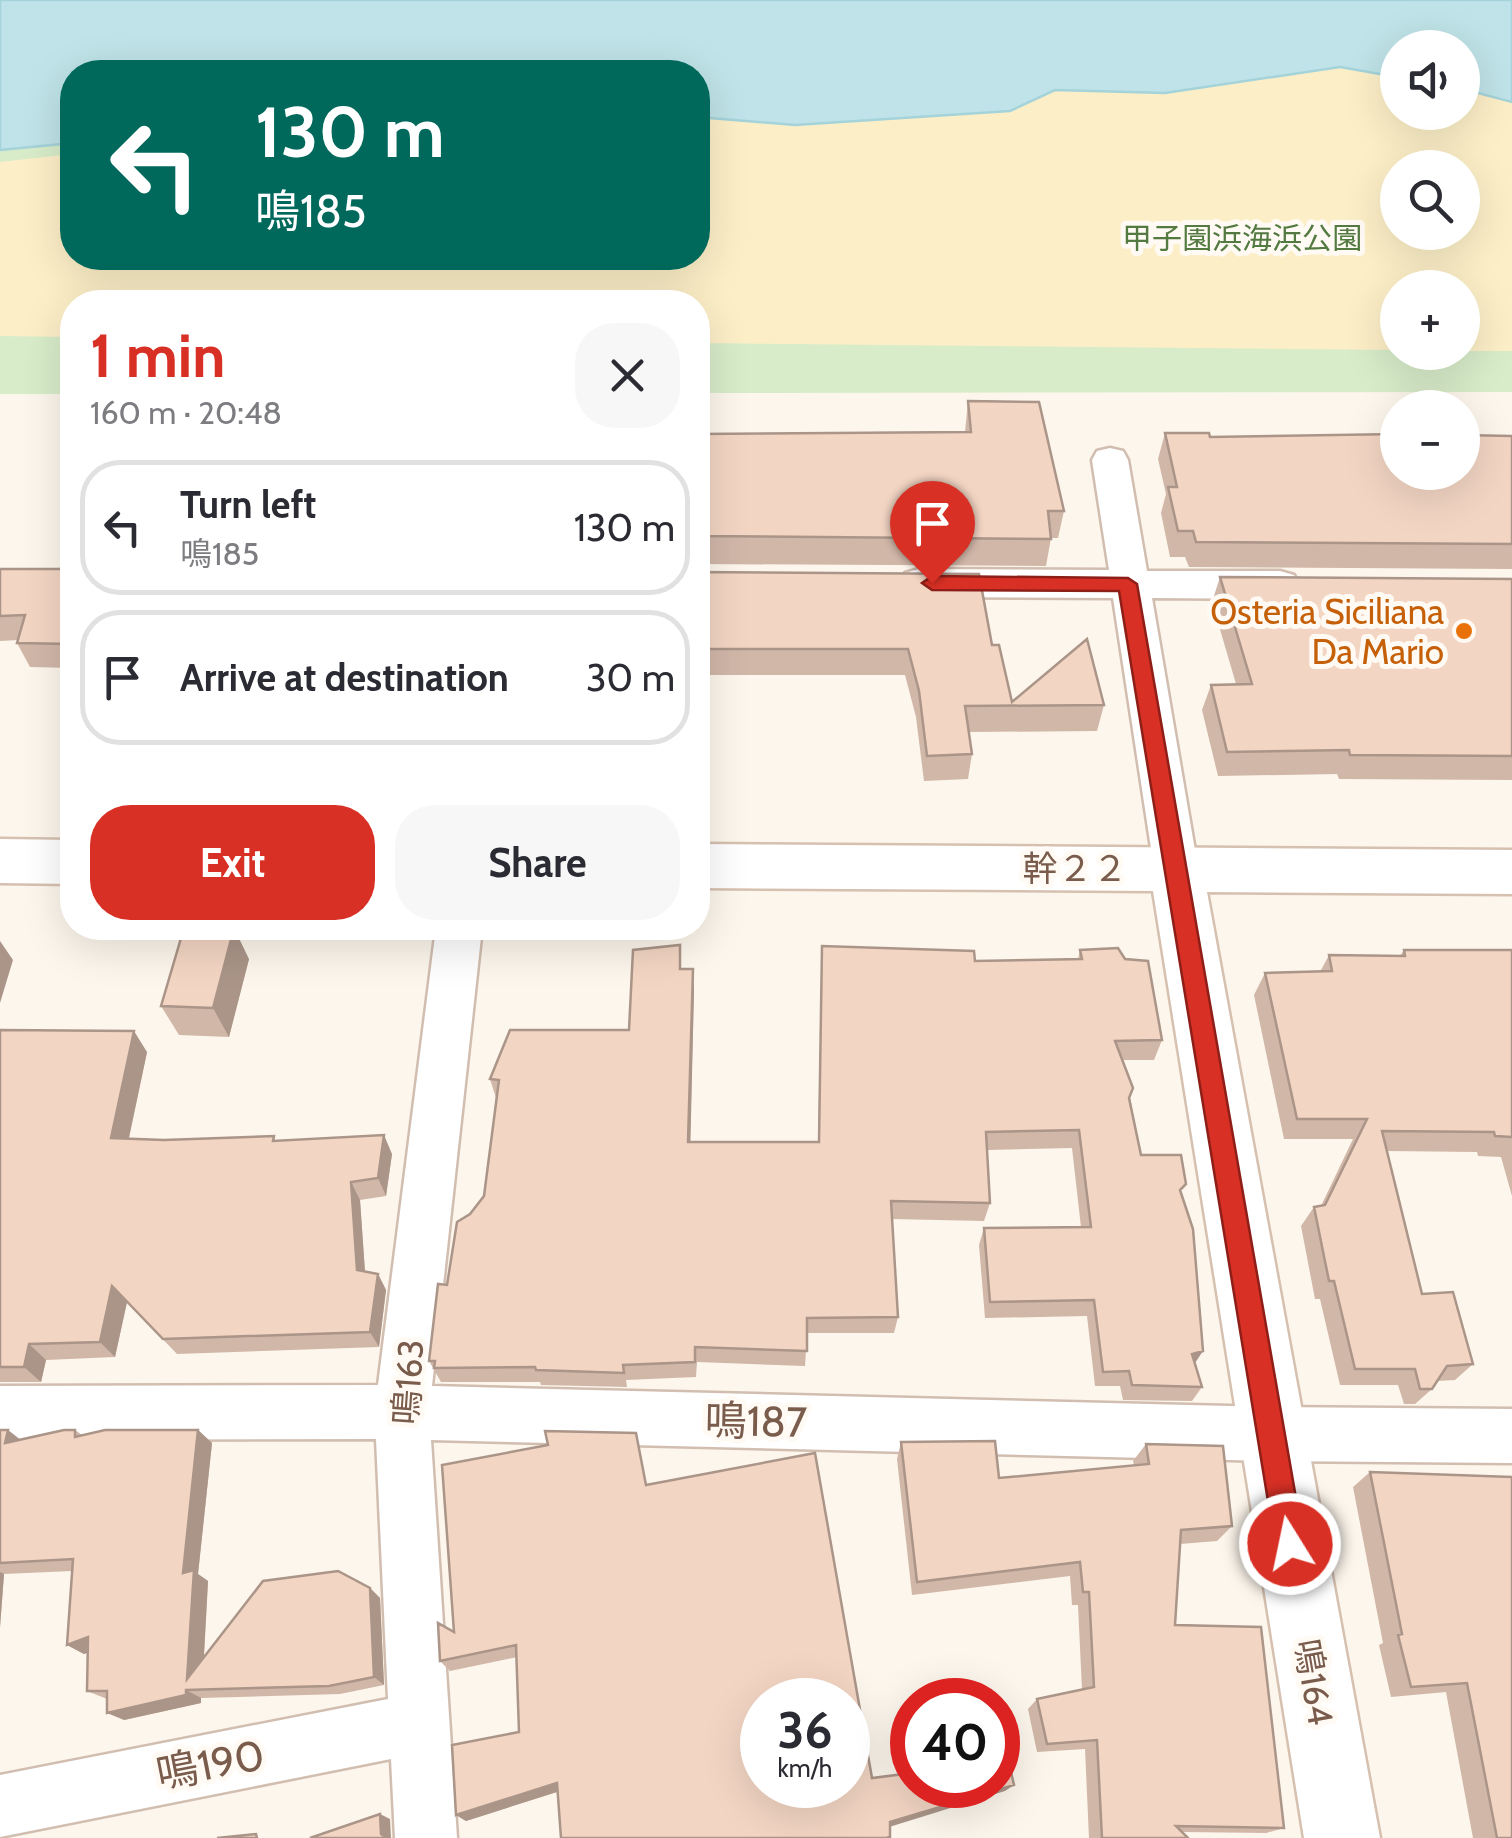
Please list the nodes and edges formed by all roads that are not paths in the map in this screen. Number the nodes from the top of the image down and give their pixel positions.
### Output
1 (1110, 460) dead end
2 (874, 582) edge
3 (1128, 584) junction
4 (1320, 586) edge
5 (0, 861) edge
6 (60, 862) edge
7 (710, 866) edge
8 (1176, 868) junction
9 (1512, 872) edge
10 (458, 940) edge
11 (402, 1412) junction
12 (0, 1413) edge
13 (1270, 1434) junction
14 (1512, 1436) edge
15 (419, 1723) junction
16 (0, 1806) edge
17 (426, 1838) edge
18 (1342, 1838) edge

1 - 3 street, 鳴164
2 - 3 street
3 - 4 street
3 - 8 street, 鳴164
5 - 6 street
7 - 8 street, 幹２２
8 - 9 street, 幹２２
8 - 13 street, 鳴164
10 - 11 street, 鳴163
11 - 12 street, 鳴187
11 - 13 street, 鳴187
11 - 15 street, 鳴163
13 - 14 street, 鳴187
13 - 18 street, 鳴164
15 - 16 street, 鳴190
15 - 17 street, 鳴163

